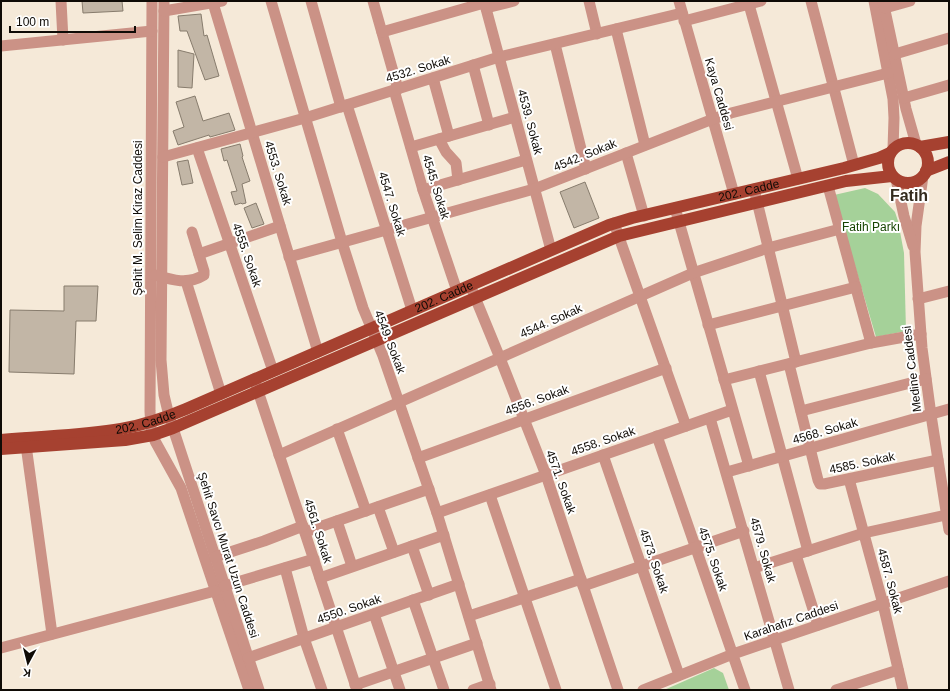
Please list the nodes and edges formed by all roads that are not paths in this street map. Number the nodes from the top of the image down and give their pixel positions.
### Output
1 (61, 1) edge
2 (152, 1) edge
3 (271, 1) edge
4 (311, 1) edge
5 (373, 1) edge
6 (514, 1) edge
7 (590, 1) edge
8 (679, 1) edge
9 (761, 1) edge
10 (811, 1) edge
11 (874, 1) edge
12 (910, 1) edge
13 (217, 2) edge
14 (748, 3) edge
15 (485, 4) edge
16 (884, 4) edge
17 (164, 6) edge
18 (683, 17) junction
19 (616, 29) junction
20 (152, 31) junction
21 (382, 32) junction
22 (597, 34) junction
23 (949, 38) edge
24 (63, 40) junction
25 (555, 44) junction
26 (1, 46) edge
27 (894, 54) junction
28 (499, 57) junction
29 (473, 65) junction
30 (888, 73) junction
31 (433, 78) junction
32 (949, 85) edge
33 (834, 87) junction
34 (396, 89) junction
35 (904, 98) junction
36 (776, 101) junction
37 (344, 106) junction
38 (515, 117) junction
39 (305, 118) junction
40 (713, 119) junction
41 (489, 125) junction
42 (252, 133) junction
43 (444, 138) junction
44 (949, 142) edge
45 (645, 146) junction
46 (918, 146) junction
47 (411, 147) junction
48 (197, 148) junction
49 (892, 151) junction
50 (626, 153) junction
51 (163, 158) junction
52 (526, 160) junction
53 (949, 162) edge
54 (854, 165) junction
55 (586, 169) junction
56 (925, 174) junction
57 (894, 177) junction
58 (798, 179) junction
59 (458, 180) junction
60 (828, 186) junction
61 (534, 189) junction
62 (423, 190) junction
63 (754, 190) junction
64 (734, 194) junction
65 (757, 202) junction
66 (675, 208) junction
67 (644, 216) junction
68 (432, 218) junction
69 (679, 221) junction
70 (614, 223) junction
71 (280, 226) junction
72 (840, 229) junction
73 (386, 230) junction
74 (192, 232) dead end
75 (619, 236) junction
76 (342, 242) junction
77 (229, 243) junction
78 (768, 248) junction
79 (551, 250) junction
80 (915, 252) junction
81 (199, 254) junction
82 (289, 257) junction
83 (694, 273) junction
84 (151, 274) junction
85 (162, 277) junction
86 (186, 281) junction
87 (470, 285) junction
88 (856, 287) junction
89 (457, 291) junction
90 (949, 291) edge
91 (640, 296) junction
92 (475, 297) junction
93 (918, 299) junction
94 (782, 306) junction
95 (412, 310) junction
96 (708, 325) junction
97 (371, 328) junction
98 (921, 334) junction
99 (376, 340) junction
100 (871, 343) junction
101 (318, 352) junction
102 (500, 358) junction
103 (792, 363) junction
104 (666, 368) junction
105 (273, 371) junction
106 (759, 371) junction
107 (254, 379) junction
108 (926, 379) junction
109 (724, 380) junction
110 (258, 391) junction
111 (221, 394) junction
112 (399, 402) junction
113 (949, 409) edge
114 (732, 410) junction
115 (801, 411) junction
116 (931, 415) junction
117 (169, 416) junction
118 (710, 418) junction
119 (524, 419) junction
120 (150, 422) junction
121 (686, 426) junction
122 (173, 428) junction
123 (338, 429) junction
124 (153, 435) junction
125 (657, 436) junction
126 (1, 440) edge
127 (25, 442) junction
128 (1, 448) edge
129 (810, 449) junction
130 (279, 454) junction
131 (603, 455) junction
132 (782, 457) junction
133 (418, 458) junction
134 (938, 460) junction
135 (749, 466) junction
136 (727, 472) junction
137 (546, 475) junction
138 (849, 479) junction
139 (429, 489) junction
140 (490, 495) junction
141 (378, 507) junction
142 (366, 511) junction
143 (437, 514) junction
144 (946, 515) junction
145 (337, 521) junction
146 (304, 529) junction
147 (949, 530) edge
148 (744, 531) junction
149 (864, 533) junction
150 (444, 535) junction
151 (412, 546) junction
152 (695, 548) junction
153 (808, 551) junction
154 (394, 552) junction
155 (796, 555) junction
156 (215, 557) junction
157 (314, 559) junction
158 (352, 566) junction
159 (642, 566) junction
160 (285, 568) junction
161 (754, 568) junction
162 (320, 578) junction
163 (949, 581) edge
164 (582, 582) junction
165 (459, 584) junction
166 (220, 588) junction
167 (429, 595) junction
168 (524, 598) junction
169 (413, 600) junction
170 (883, 604) junction
171 (374, 614) junction
172 (469, 616) junction
173 (818, 625) junction
174 (336, 627) junction
175 (52, 634) junction
176 (304, 638) junction
177 (775, 640) junction
178 (477, 643) junction
179 (1, 648) edge
180 (732, 654) junction
181 (248, 658) junction
182 (433, 658) junction
183 (898, 670) junction
184 (394, 672) junction
185 (679, 675) junction
186 (491, 687) edge
187 (356, 688) edge
188 (249, 690) edge
189 (259, 690) edge
190 (322, 690) edge
191 (400, 690) edge
192 (444, 690) edge
193 (473, 690) edge
194 (556, 690) edge
195 (618, 690) edge
196 (643, 690) edge
197 (745, 690) edge
198 (789, 690) edge
199 (836, 690) edge
200 (903, 690) edge

1 - 24 street
2 - 20 street, Şehit M. Selim Kiraz Caddesi
3 - 39 street, 4549. Sokak
4 - 37 street, 4547. Sokak
5 - 21 street, 4545. Sokak
6 - 15 street
7 - 22 street
8 - 18 street, Kaya Caddesi
9 - 14 street, 4532. Sokak
10 - 33 street
11 - 30 street
12 - 16 street
13 - 17 street
13 - 42 street, 4553. Sokak
14 - 18 street, 4532. Sokak
14 - 36 street
15 - 21 street
15 - 28 street, 4539. Sokak
16 - 27 street
17 - 51 street, Şehit M. Selim Kiraz Caddesi
18 - 19 street, 4532. Sokak
18 - 40 street, Kaya Caddesi
19 - 22 street, 4532. Sokak
19 - 45 street
20 - 24 street
20 - 84 street, Şehit M. Selim Kiraz Caddesi
21 - 34 street, 4545. Sokak
22 - 25 street, 4532. Sokak
23 - 27 street
24 - 26 street
25 - 28 street, 4532. Sokak
25 - 55 street
27 - 35 street
28 - 29 street, 4532. Sokak
28 - 38 street, 4539. Sokak
29 - 31 street, 4532. Sokak
29 - 41 street
30 - 33 street, 4542. Sokak
30 - 49 street
31 - 34 street, 4532. Sokak
31 - 43 street
32 - 35 street
33 - 36 street, 4542. Sokak
33 - 54 street
34 - 37 street, 4532. Sokak
34 - 47 street, 4545. Sokak
35 - 46 street
36 - 40 street, 4542. Sokak
36 - 58 street
37 - 39 street, 4532. Sokak
37 - 73 street, 4547. Sokak
38 - 41 street
38 - 52 street, 4539. Sokak
39 - 42 street, 4532. Sokak
39 - 76 street, 4549. Sokak
40 - 45 street, 4542. Sokak
40 - 64 street, Kaya Caddesi
41 - 43 street
42 - 48 street, 4532. Sokak
42 - 71 street, 4553. Sokak
43 - 47 street
43 - 59 street
44 - 46 main road
45 - 50 street, 4542. Sokak
46 - 49 main road
46 - 56 main road
47 - 62 street, 4545. Sokak
48 - 51 street, 4532. Sokak
48 - 77 street, 4555. Sokak
49 - 54 main road, 202. Cadde
49 - 57 main road
50 - 55 street, 4542. Sokak
50 - 67 street
51 - 85 street, Şehit M. Selim Kiraz Caddesi
52 - 59 street
52 - 61 street, 4539. Sokak
53 - 56 main road
54 - 58 main road, 202. Cadde
55 - 61 street, 4542. Sokak
56 - 57 main road
56 - 80 street, Medine Caddesi
57 - 60 main road, 202. Cadde
57 - 80 street, Medine Caddesi
58 - 63 main road, 202. Cadde
59 - 62 street
60 - 65 main road, 202. Cadde
60 - 72 street
61 - 68 street, 4542. Sokak
61 - 79 street, 4539. Sokak
62 - 68 street, 4545. Sokak
63 - 64 main road, 202. Cadde
63 - 65 street, 4585. Sokak
64 - 66 main road, 202. Cadde
65 - 69 main road, 202. Cadde
65 - 78 street, 4585. Sokak
66 - 67 main road, 202. Cadde
66 - 69 street
67 - 70 main road, 202. Cadde
68 - 73 street, 4542. Sokak
68 - 89 street, 4545. Sokak
69 - 75 main road, 202. Cadde
69 - 83 street
70 - 75 street
70 - 79 main road, 202. Cadde
71 - 77 street
71 - 82 street, 4553. Sokak
72 - 78 street, 4544. Sokak
72 - 88 street
73 - 76 street, 4542. Sokak
73 - 95 street, 4547. Sokak
74 - 81 street
75 - 91 street
75 - 92 main road, 202. Cadde
76 - 82 street, 4542. Sokak
76 - 97 street, 4549. Sokak
77 - 81 street
77 - 105 street, 4555. Sokak
78 - 83 street, 4544. Sokak
78 - 94 street, 4585. Sokak
79 - 87 main road, 202. Cadde
80 - 93 street, Medine Caddesi
81 - 86 street
82 - 101 street, 4553. Sokak
83 - 91 street, 4544. Sokak
83 - 96 street
84 - 85 street
84 - 120 street, Şehit M. Selim Kiraz Caddesi
85 - 86 street
85 - 117 street, Şehit M. Selim Kiraz Caddesi
86 - 111 street
87 - 89 main road, 202. Cadde
87 - 92 street, 4571. Sokak
88 - 94 street
88 - 100 street
89 - 95 main road, 202. Cadde
90 - 93 street
91 - 102 street, 4544. Sokak
91 - 104 street
92 - 99 main road, 202. Cadde
92 - 102 street, 4571. Sokak
93 - 98 street, Medine Caddesi
94 - 96 street
94 - 103 street, 4585. Sokak
95 - 97 main road, 202. Cadde
96 - 109 street
97 - 99 street, 4549. Sokak
97 - 101 main road, 202. Cadde
98 - 100 street
98 - 108 street, Medine Caddesi
99 - 110 main road, 202. Cadde
99 - 112 street, 4549. Sokak
100 - 103 street
101 - 105 main road, 202. Cadde
102 - 112 street, 4544. Sokak
102 - 119 street, 4571. Sokak
103 - 106 street
103 - 115 street, 4585. Sokak
104 - 119 street, 4556. Sokak
104 - 121 street
105 - 107 main road, 202. Cadde
106 - 109 street
106 - 132 street
107 - 110 street, 4561. Sokak
107 - 111 main road, 202. Cadde
108 - 115 street
108 - 116 street, Medine Caddesi
109 - 114 street
110 - 122 main road, 202. Cadde
110 - 130 street, 4561. Sokak
111 - 117 main road, 202. Cadde
112 - 123 street, 4544. Sokak
112 - 133 street, 4549. Sokak
113 - 116 street, 4568. Sokak
114 - 118 street, 4558. Sokak
114 - 135 street
115 - 129 street, 4585. Sokak
116 - 129 street, 4568. Sokak
116 - 134 street, Medine Caddesi
117 - 120 main road, 202. Cadde
117 - 122 street, Şehit M. Selim Kiraz Caddesi
118 - 121 street, 4558. Sokak
118 - 136 street, 4579. Sokak
119 - 133 street, 4556. Sokak
119 - 137 street, 4571. Sokak
120 - 124 street, Şehit M. Selim Kiraz Caddesi
120 - 127 main road, 202. Cadde
121 - 125 street, 4558. Sokak
122 - 124 main road, 202. Cadde
122 - 156 street, Şehit Savcı Murat Uzun Caddesi
123 - 130 street, 4544. Sokak
123 - 142 street
124 - 127 main road, 202. Cadde
124 - 166 street, Şehit Savcı Murat Uzun Caddesi
125 - 131 street, 4558. Sokak
125 - 152 street, 4575. Sokak
126 - 127 main road, 202. Cadde
127 - 128 main road, 202. Cadde
127 - 175 street
129 - 132 street, 4568. Sokak
129 - 138 street, 4585. Sokak
130 - 146 street, 4561. Sokak
131 - 137 street, 4558. Sokak
131 - 159 street, 4573. Sokak
132 - 135 street, 4568. Sokak
132 - 153 street
133 - 139 street, 4549. Sokak
134 - 138 street, 4585. Sokak
134 - 144 street, Medine Caddesi
135 - 136 street, 4568. Sokak
136 - 148 street, 4579. Sokak
137 - 140 street, 4558. Sokak
137 - 164 street, 4571. Sokak
138 - 149 street, 4587. Sokak
139 - 141 street
139 - 143 street, 4549. Sokak
140 - 143 street, 4558. Sokak
140 - 168 street
141 - 142 street
141 - 154 street
142 - 145 street
143 - 150 street, 4549. Sokak
144 - 147 street, Medine Caddesi
144 - 149 street
145 - 146 street
145 - 158 street
146 - 156 street
146 - 157 street, 4561. Sokak
148 - 152 street
148 - 161 street, 4579. Sokak
149 - 153 street
149 - 170 street, 4587. Sokak
150 - 151 street
150 - 165 street, 4549. Sokak
151 - 154 street
151 - 167 street
152 - 159 street
152 - 180 street, 4575. Sokak
153 - 155 street
154 - 158 street
155 - 161 street
155 - 173 street
156 - 166 street, Şehit Savcı Murat Uzun Caddesi
157 - 160 street
157 - 162 street, 4561. Sokak
158 - 162 street
159 - 164 street
159 - 185 street, 4573. Sokak
160 - 166 street
160 - 176 street
161 - 177 street, 4579. Sokak
162 - 174 street, 4561. Sokak
163 - 170 street, Karahafız Caddesi
164 - 168 street
164 - 195 street, 4571. Sokak
165 - 167 street, 4550. Sokak
165 - 172 street, 4549. Sokak
166 - 175 street
166 - 181 street, Şehit Savcı Murat Uzun Caddesi
166 - 188 street, Şehit Savcı Murat Uzun Caddesi
167 - 169 street, 4550. Sokak
168 - 172 street
168 - 194 street
169 - 171 street, 4550. Sokak
169 - 182 street
170 - 173 street, Karahafız Caddesi
170 - 183 street, 4587. Sokak
171 - 174 street, 4550. Sokak
171 - 184 street
172 - 178 street, 4549. Sokak
173 - 177 street, Karahafız Caddesi
174 - 176 street, 4550. Sokak
174 - 187 street, 4561. Sokak
175 - 179 street
176 - 181 street, 4550. Sokak
176 - 190 street
177 - 180 street, Karahafız Caddesi
177 - 198 street, 4579. Sokak
178 - 182 street
178 - 186 street, 4549. Sokak
180 - 185 street, Karahafız Caddesi
180 - 197 street, 4575. Sokak
181 - 189 street, Şehit Savcı Murat Uzun Caddesi
182 - 184 street
182 - 192 street
183 - 199 street
183 - 200 street, 4587. Sokak
184 - 187 street
184 - 191 street
185 - 196 street, Karahafız Caddesi
186 - 193 street

